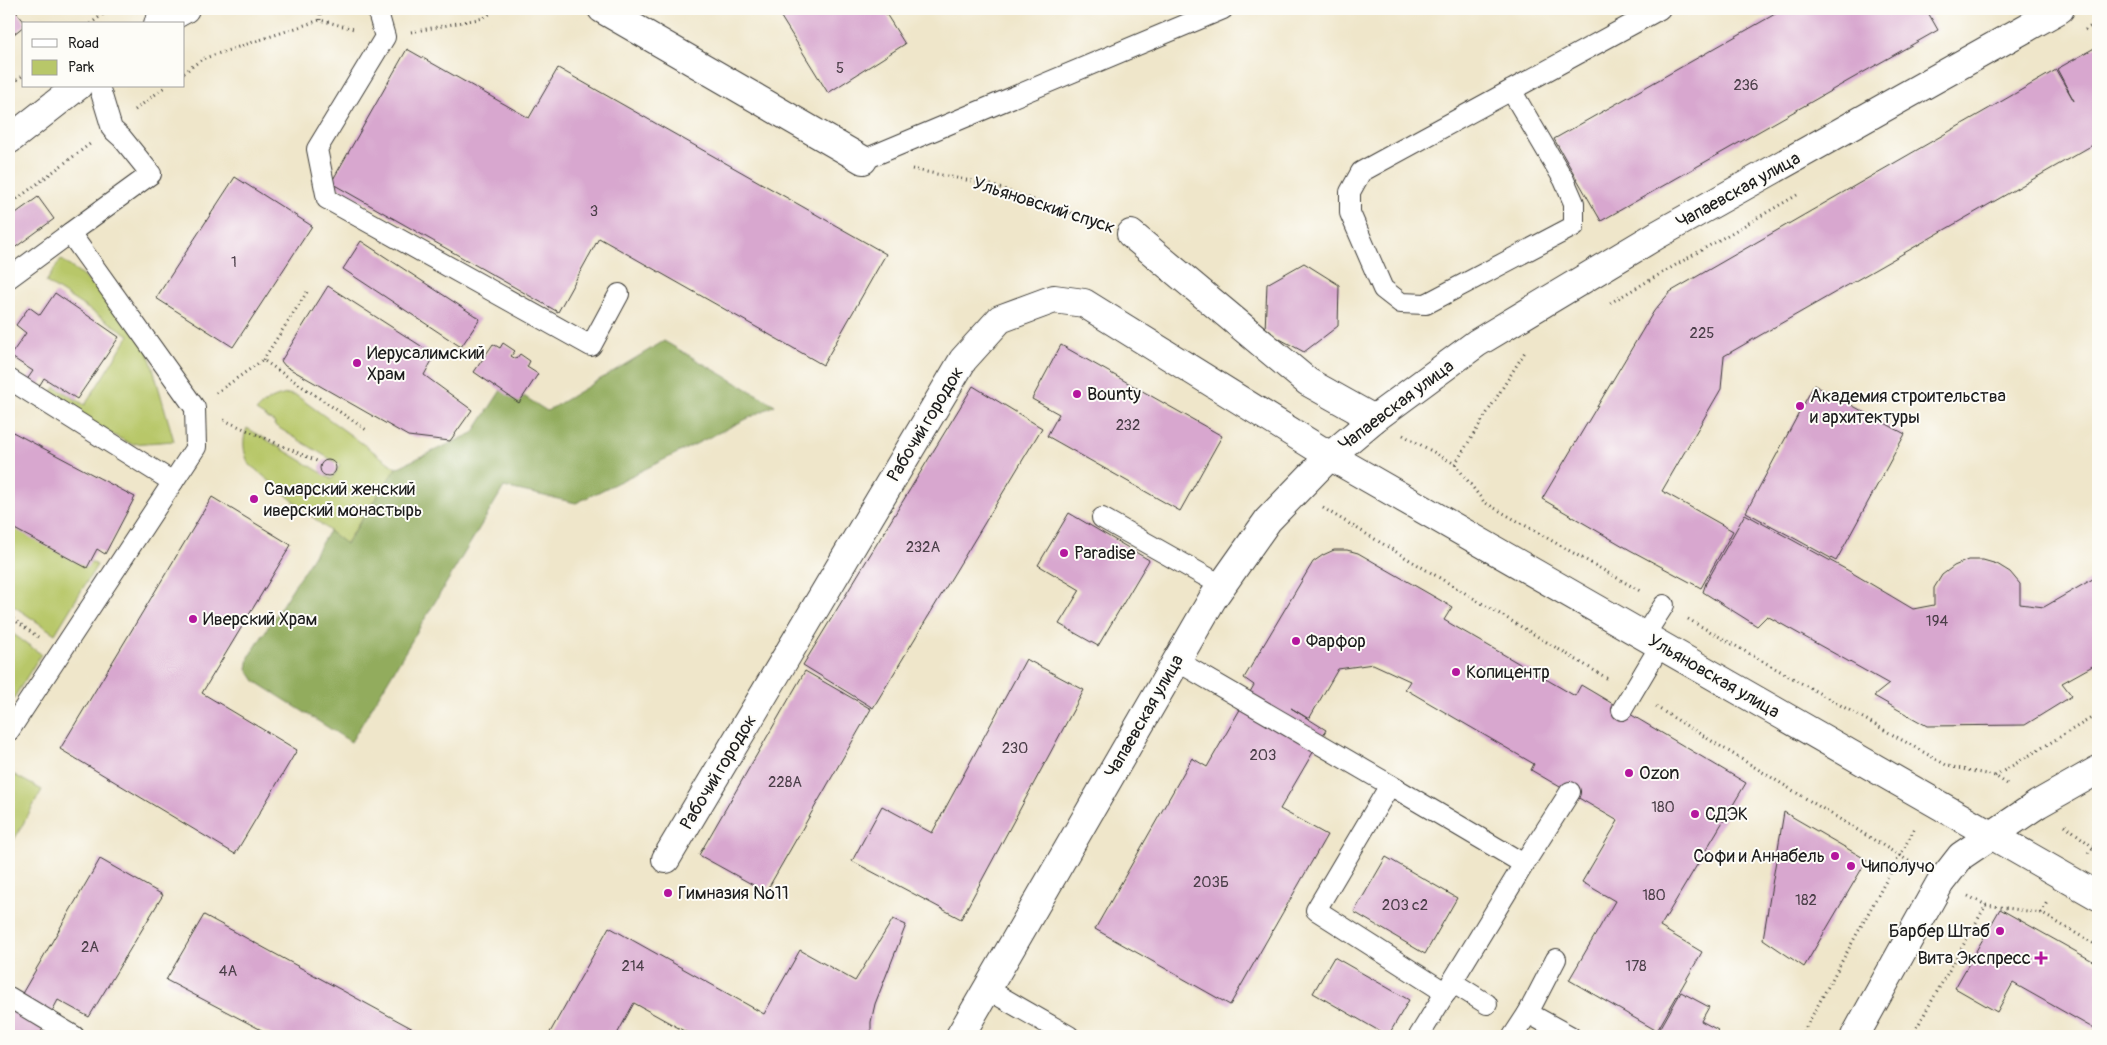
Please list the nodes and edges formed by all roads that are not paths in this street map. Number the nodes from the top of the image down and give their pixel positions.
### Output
1 (185, 9) edge
2 (377, 9) edge
3 (602, 9) edge
4 (1223, 9) edge
5 (1660, 9) edge
6 (2060, 9) edge
7 (162, 22) edge
8 (75, 88) edge
9 (100, 88) edge
10 (1511, 90) junction
11 (9, 140) edge
12 (862, 160) joint
13 (70, 233) junction
14 (1131, 234) road end
15 (9, 278) edge
16 (619, 294) dead end
17 (9, 379) edge
18 (1374, 419) junction
19 (1330, 456) junction
20 (174, 482) junction
21 (1102, 518) dead end
22 (1221, 586) junction
23 (1664, 605) road end
24 (1652, 641) junction
25 (1177, 661) junction
26 (1626, 701) road end
27 (9, 731) edge
28 (2098, 770) edge
29 (1390, 785) junction
30 (1570, 792) dead end
31 (1993, 836) junction
32 (666, 859) dead end
33 (1524, 864) junction
34 (2098, 896) edge
35 (1556, 959) dead end
36 (1449, 987) junction
37 (987, 989) junction
38 (9, 997) edge
39 (1487, 1004) dead end
40 (1528, 1013) junction
41 (74, 1036) edge
42 (960, 1036) edge
43 (1069, 1036) edge
44 (1419, 1036) edge
45 (1513, 1036) edge
46 (1570, 1036) edge
47 (1855, 1036) edge

1 - 7 street
2 - 16 lane
3 - 12 street
4 - 12 lane
5 - 10 lane
6 - 18 street, Чапаевская улица
8 - 11 street
9 - 13 lane
10 - 10 lane
13 - 15 lane
13 - 20 lane
14 - 18 street, Ульяновский спуск
17 - 20 lane
18 - 19 street, Чапаевская улица
19 - 22 street, Чапаевская улица
19 - 24 street, Ульяновская улица
19 - 32 street, Рабочий городок
20 - 27 lane
21 - 22 lane
22 - 25 street, Чапаевская улица
23 - 24 lane
24 - 26 lane
24 - 31 street, Ульяновская улица
25 - 29 lane
25 - 37 street, Чапаевская улица
28 - 31 street
29 - 33 lane
29 - 36 lane
30 - 33 lane
31 - 34 street, Ульяновская улица
31 - 47 street
33 - 36 lane
35 - 40 lane
36 - 39 lane
36 - 44 lane
37 - 42 street, Чапаевская улица
37 - 43 lane
38 - 41 lane
40 - 45 lane
40 - 46 lane

